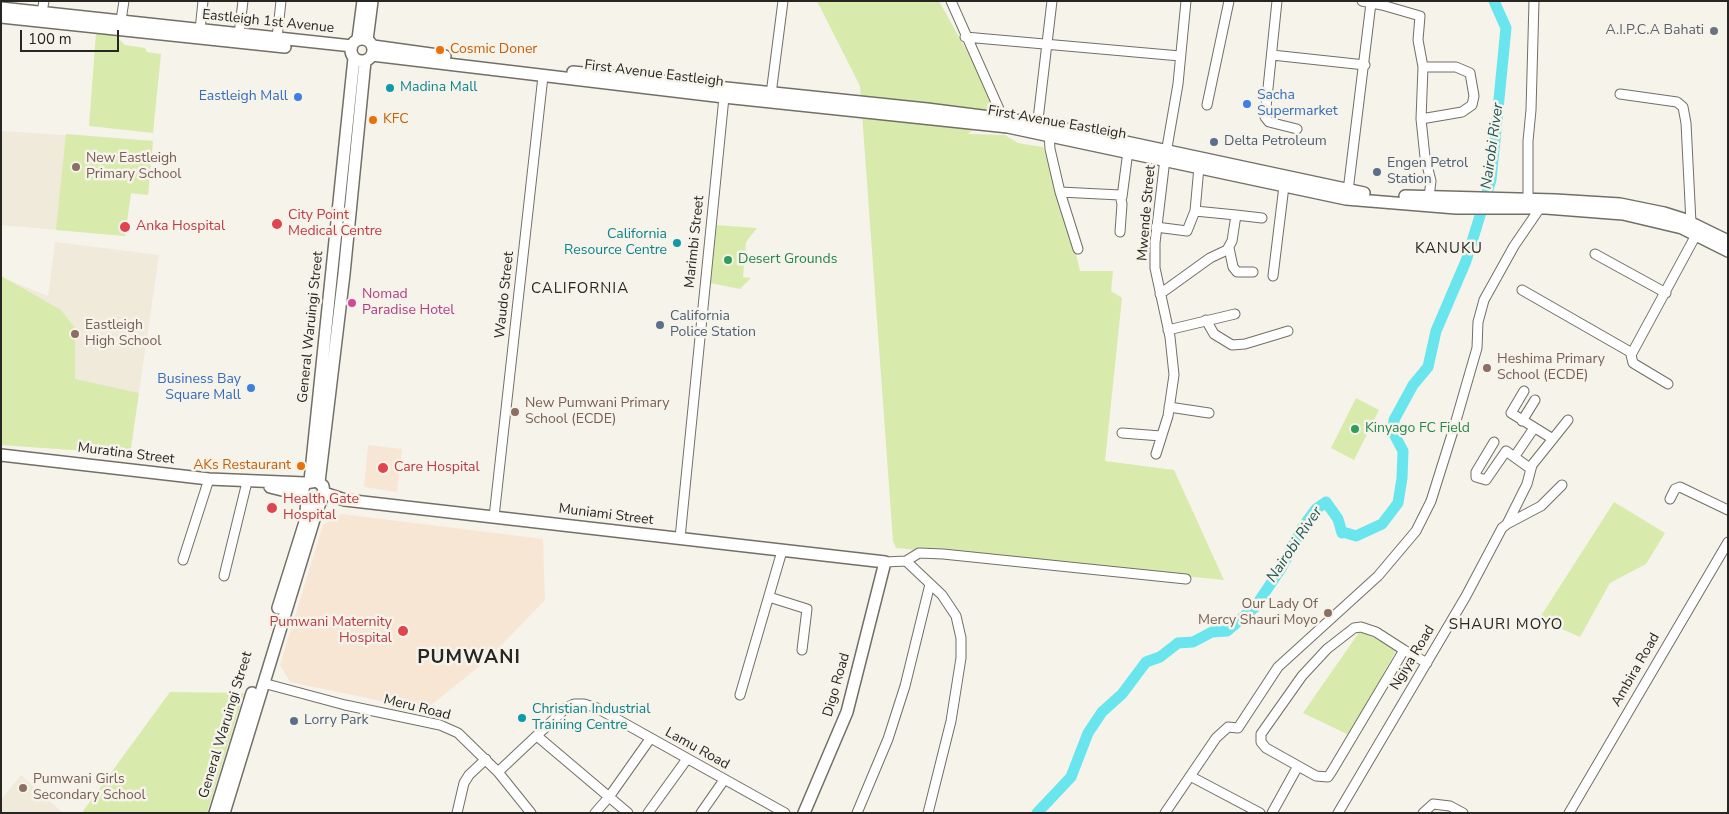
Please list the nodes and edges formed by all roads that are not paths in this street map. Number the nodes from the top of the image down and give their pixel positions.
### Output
1 (124, 1) edge
2 (203, 1) edge
3 (243, 1) edge
4 (281, 1) edge
5 (363, 1) edge
6 (372, 1) edge
7 (783, 1) edge
8 (951, 1) edge
9 (1052, 1) edge
10 (1186, 1) edge
11 (1229, 1) edge
12 (1277, 1) edge
13 (1534, 1) edge
14 (1367, 2) edge
15 (43, 7) edge
16 (1, 8) edge
17 (1, 17) edge
18 (122, 20) junction
19 (200, 30) junction
20 (239, 34) junction
21 (965, 37) junction
22 (277, 38) junction
23 (1047, 42) junction
24 (362, 50) junction
25 (1272, 55) junction
26 (1180, 56) junction
27 (1364, 65) junction
28 (1423, 67) junction
29 (543, 76) junction
30 (771, 94) junction
31 (1620, 94) dead end
32 (724, 97) junction
33 (1207, 105) dead end
34 (1003, 118) junction
35 (1421, 119) junction
36 (1037, 127) junction
37 (1297, 129) dead end
38 (1050, 134) junction
39 (1128, 151) junction
40 (1166, 154) junction
41 (1199, 167) junction
42 (1284, 186) junction
43 (1060, 192) junction
44 (1348, 192) junction
45 (1122, 197) junction
46 (1429, 198) junction
47 (1528, 199) junction
48 (1469, 203) junction
49 (1492, 204) junction
50 (1540, 208) junction
51 (1195, 210) junction
52 (1236, 215) junction
53 (1262, 218) dead end
54 (1691, 222) junction
55 (1156, 227) junction
56 (1120, 232) dead end
57 (1696, 235) junction
58 (1728, 241) edge
59 (1229, 248) junction
60 (1078, 249) dead end
61 (1728, 251) edge
62 (1595, 254) dead end
63 (1253, 272) dead end
64 (332, 273) junction
65 (344, 274) junction
66 (1273, 276) dead end
67 (1522, 290) dead end
68 (1666, 293) junction
69 (1160, 294) junction
70 (1235, 314) dead end
71 (1206, 320) junction
72 (1168, 330) junction
73 (1288, 331) dead end
74 (1632, 353) junction
75 (1668, 384) dead end
76 (1524, 391) dead end
77 (1535, 400) dead end
78 (1169, 407) junction
79 (1209, 413) dead end
80 (1568, 420) dead end
81 (1522, 421) junction
82 (1534, 428) junction
83 (1122, 433) dead end
84 (1161, 436) junction
85 (1553, 440) junction
86 (1494, 442) dead end
87 (1156, 454) dead end
88 (1, 455) edge
89 (1514, 456) junction
90 (1531, 469) junction
91 (208, 479) junction
92 (247, 482) junction
93 (311, 482) junction
94 (1562, 485) dead end
95 (323, 496) junction
96 (305, 498) junction
97 (1670, 499) dead end
98 (1728, 510) edge
99 (494, 516) junction
100 (1507, 524) junction
101 (680, 538) junction
102 (1728, 542) edge
103 (782, 551) junction
104 (183, 560) dead end
105 (906, 561) junction
106 (885, 562) junction
107 (224, 576) dead end
108 (1186, 579) dead end
109 (930, 584) junction
110 (769, 597) junction
111 (802, 650) dead end
112 (1404, 650) junction
113 (1426, 663) junction
114 (263, 683) junction
115 (740, 696) dead end
116 (537, 736) junction
117 (650, 739) junction
118 (486, 759) junction
119 (687, 759) junction
120 (1298, 766) junction
121 (498, 772) junction
122 (1190, 776) junction
123 (724, 780) junction
124 (609, 797) junction
125 (215, 813) edge
126 (224, 813) edge
127 (457, 813) edge
128 (531, 813) edge
129 (595, 813) edge
130 (628, 813) edge
131 (648, 813) edge
132 (701, 813) edge
133 (785, 813) edge
134 (804, 813) edge
135 (858, 813) edge
136 (928, 813) edge
137 (1164, 813) edge
138 (1260, 813) edge
139 (1272, 813) edge
140 (1338, 813) edge
141 (1423, 813) edge
142 (1463, 813) edge
143 (1569, 813) edge

1 - 18 street
2 - 19 street
3 - 20 street
4 - 22 street
5 - 24 main road, General Waruingi Street
6 - 24 main road, General Waruingi Street
7 - 30 street
8 - 21 street
9 - 23 street
10 - 26 street, Mwende Street
11 - 33 street
12 - 25 street
13 - 47 street
14 - 27 street
14 - 28 street
15 - 16 main road, Eastleigh 1st Avenue
15 - 18 main road, Eastleigh 1st Avenue
17 - 24 main road, Eastleigh 1st Avenue
18 - 19 main road, Eastleigh 1st Avenue
19 - 20 main road, Eastleigh 1st Avenue
20 - 22 main road, Eastleigh 1st Avenue
21 - 23 street
21 - 34 street
22 - 24 main road, Eastleigh 1st Avenue
23 - 26 street
23 - 36 street
24 - 29 main road, First Avenue Eastleigh
24 - 30 main road, First Avenue Eastleigh
24 - 64 main road, General Waruingi Street
24 - 65 main road, General Waruingi Street
25 - 27 street
25 - 37 street
26 - 40 street, Mwende Street
27 - 44 street
28 - 35 street
28 - 35 street
29 - 32 main road, First Avenue Eastleigh
29 - 99 street, Waudo Street
30 - 34 main road, First Avenue Eastleigh
31 - 54 street
32 - 36 main road, First Avenue Eastleigh
32 - 101 street, Marimbi Street
34 - 36 main road, First Avenue Eastleigh
35 - 46 street
36 - 38 main road, First Avenue Eastleigh
36 - 40 main road, First Avenue Eastleigh
38 - 39 main road, First Avenue Eastleigh
38 - 43 street
39 - 40 main road, First Avenue Eastleigh
39 - 45 street
40 - 41 main road, First Avenue Eastleigh
40 - 44 main road, First Avenue Eastleigh
40 - 55 street, Mwende Street
41 - 42 main road, First Avenue Eastleigh
41 - 51 street
42 - 48 main road, First Avenue Eastleigh
42 - 66 street
43 - 45 street
43 - 60 street
44 - 46 main road, First Avenue Eastleigh
45 - 56 street
46 - 48 main road, First Avenue Eastleigh
47 - 49 main road, First Avenue Eastleigh
47 - 54 main road, First Avenue Eastleigh
48 - 49 main road, First Avenue Eastleigh
49 - 50 main road, First Avenue Eastleigh
50 - 57 main road, First Avenue Eastleigh
50 - 122 street
51 - 52 street
51 - 55 street
52 - 53 street
52 - 59 street
54 - 58 main road, First Avenue Eastleigh
55 - 69 street, Mwende Street
57 - 61 main road, First Avenue Eastleigh
57 - 68 street
59 - 63 street
59 - 69 street
62 - 68 street
64 - 65 main road
64 - 93 main road, General Waruingi Street
65 - 93 main road, General Waruingi Street
67 - 74 street
68 - 74 street
69 - 72 street, Mwende Street
70 - 71 street
71 - 72 street
71 - 73 street
72 - 78 street, Mwende Street
74 - 75 street
76 - 81 street
77 - 81 street
78 - 79 street
78 - 84 street, Mwende Street
80 - 85 street
81 - 82 street
82 - 85 street
82 - 89 street
83 - 84 street
84 - 87 street, Mwende Street
85 - 90 street
86 - 89 street
88 - 91 main road, Muratina Street
89 - 90 street
90 - 100 street
91 - 92 main road, Muratina Street
91 - 104 street
92 - 93 main road, Muratina Street
92 - 96 main road, Muratina Street
92 - 107 street
93 - 95 main road
93 - 96 main road, General Waruingi Street
94 - 100 street, Ngiya Road
95 - 96 main road
95 - 99 main road, Muniami Street
95 - 114 main road, General Waruingi Street
96 - 125 main road, General Waruingi Street
97 - 98 street
99 - 101 main road, Muniami Street
100 - 113 street, Ngiya Road
101 - 103 main road, Muniami Street
102 - 143 street, Ambira Road
103 - 106 main road, Muniami Street
103 - 110 street
105 - 106 street
105 - 108 street
105 - 109 street
106 - 134 main road, Digo Road
109 - 135 street
109 - 136 street
110 - 111 street
110 - 115 street
112 - 113 street
112 - 120 street
112 - 120 street
113 - 140 street, Ngiya Road
114 - 118 street, Meru Road
114 - 126 main road, General Waruingi Street
116 - 117 street, Lamu Road
116 - 121 street
116 - 124 street
117 - 119 street, Lamu Road
117 - 124 street
118 - 121 street, Meru Road
118 - 127 street
119 - 123 street, Lamu Road
119 - 131 street
120 - 139 street
121 - 128 street, Meru Road
122 - 137 street
122 - 138 street
123 - 132 street
123 - 133 street, Lamu Road
124 - 129 street
124 - 130 street
141 - 142 street

